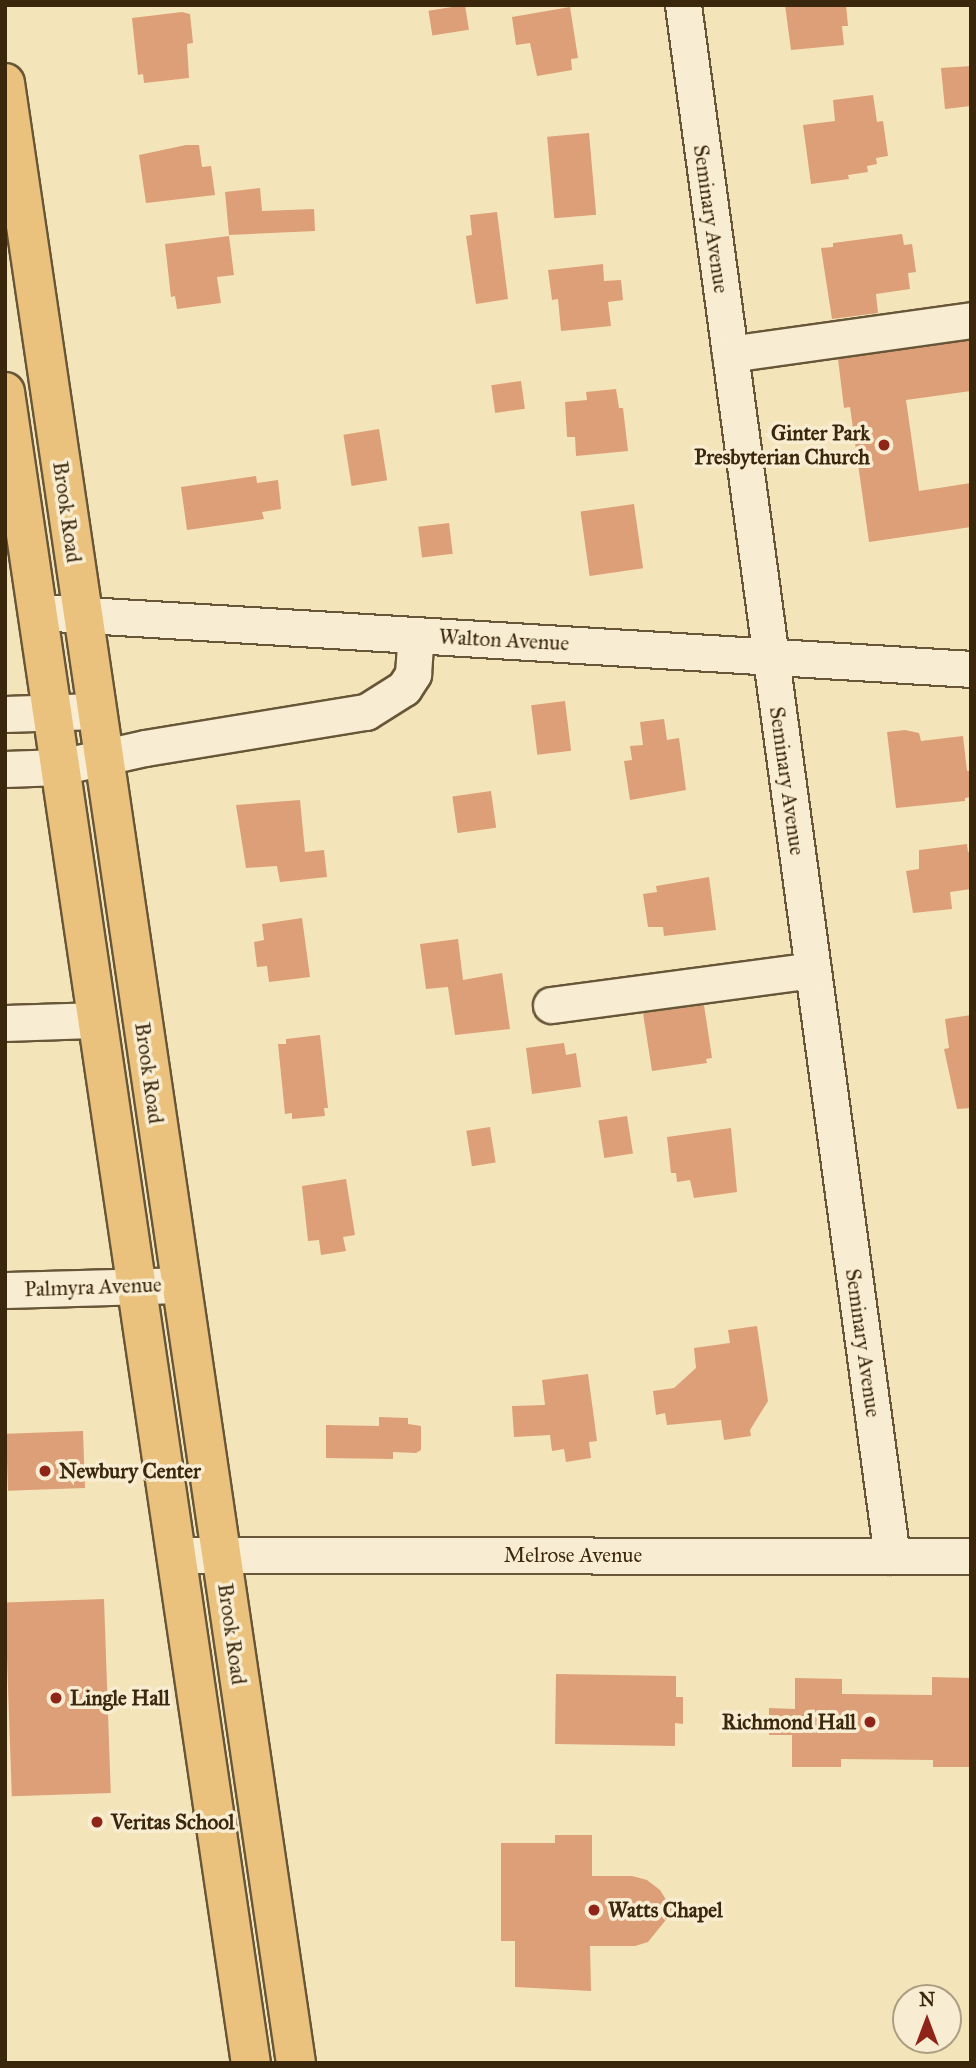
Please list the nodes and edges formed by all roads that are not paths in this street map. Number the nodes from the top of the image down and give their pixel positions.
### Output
1 (683, 5) edge
2 (5, 83) edge
3 (971, 320) edge
4 (730, 354) junction
5 (5, 392) edge
6 (37, 612) junction
7 (82, 614) junction
8 (416, 635) junction
9 (770, 656) junction
10 (971, 669) edge
11 (96, 711) junction
12 (52, 712) junction
13 (5, 713) edge
14 (102, 758) junction
15 (60, 767) junction
16 (5, 769) edge
17 (813, 971) junction
18 (551, 1005) dead end
19 (97, 1020) junction
20 (5, 1023) edge
21 (180, 1284) junction
22 (137, 1286) junction
23 (5, 1290) edge
24 (176, 1555) junction
25 (220, 1555) junction
26 (892, 1556) junction
27 (971, 1556) edge
28 (251, 2063) edge
29 (296, 2063) edge

1 - 4 street, Seminary Avenue
2 - 7 main road, Brook Road
3 - 4 street
4 - 9 street, Seminary Avenue
5 - 6 main road, Brook Road
6 - 7 street, Walton Avenue
6 - 12 main road, Brook Road
7 - 8 street, Walton Avenue
7 - 11 main road, Brook Road
8 - 9 street, Walton Avenue
8 - 14 street
9 - 10 street, Walton Avenue
9 - 17 street, Seminary Avenue
11 - 12 street
11 - 14 main road, Brook Road
12 - 13 street
12 - 15 main road, Brook Road
14 - 15 street
14 - 21 main road, Brook Road
15 - 16 street
15 - 19 main road, Brook Road
17 - 18 street
17 - 26 street, Seminary Avenue
19 - 20 street
19 - 22 main road, Brook Road
21 - 22 street, Palmyra Avenue
21 - 25 main road, Brook Road
22 - 23 street, Palmyra Avenue
22 - 24 main road, Brook Road
24 - 25 street, Melrose Avenue
24 - 28 main road, Brook Road
25 - 26 street, Melrose Avenue
25 - 29 main road, Brook Road
26 - 27 street, Melrose Avenue

